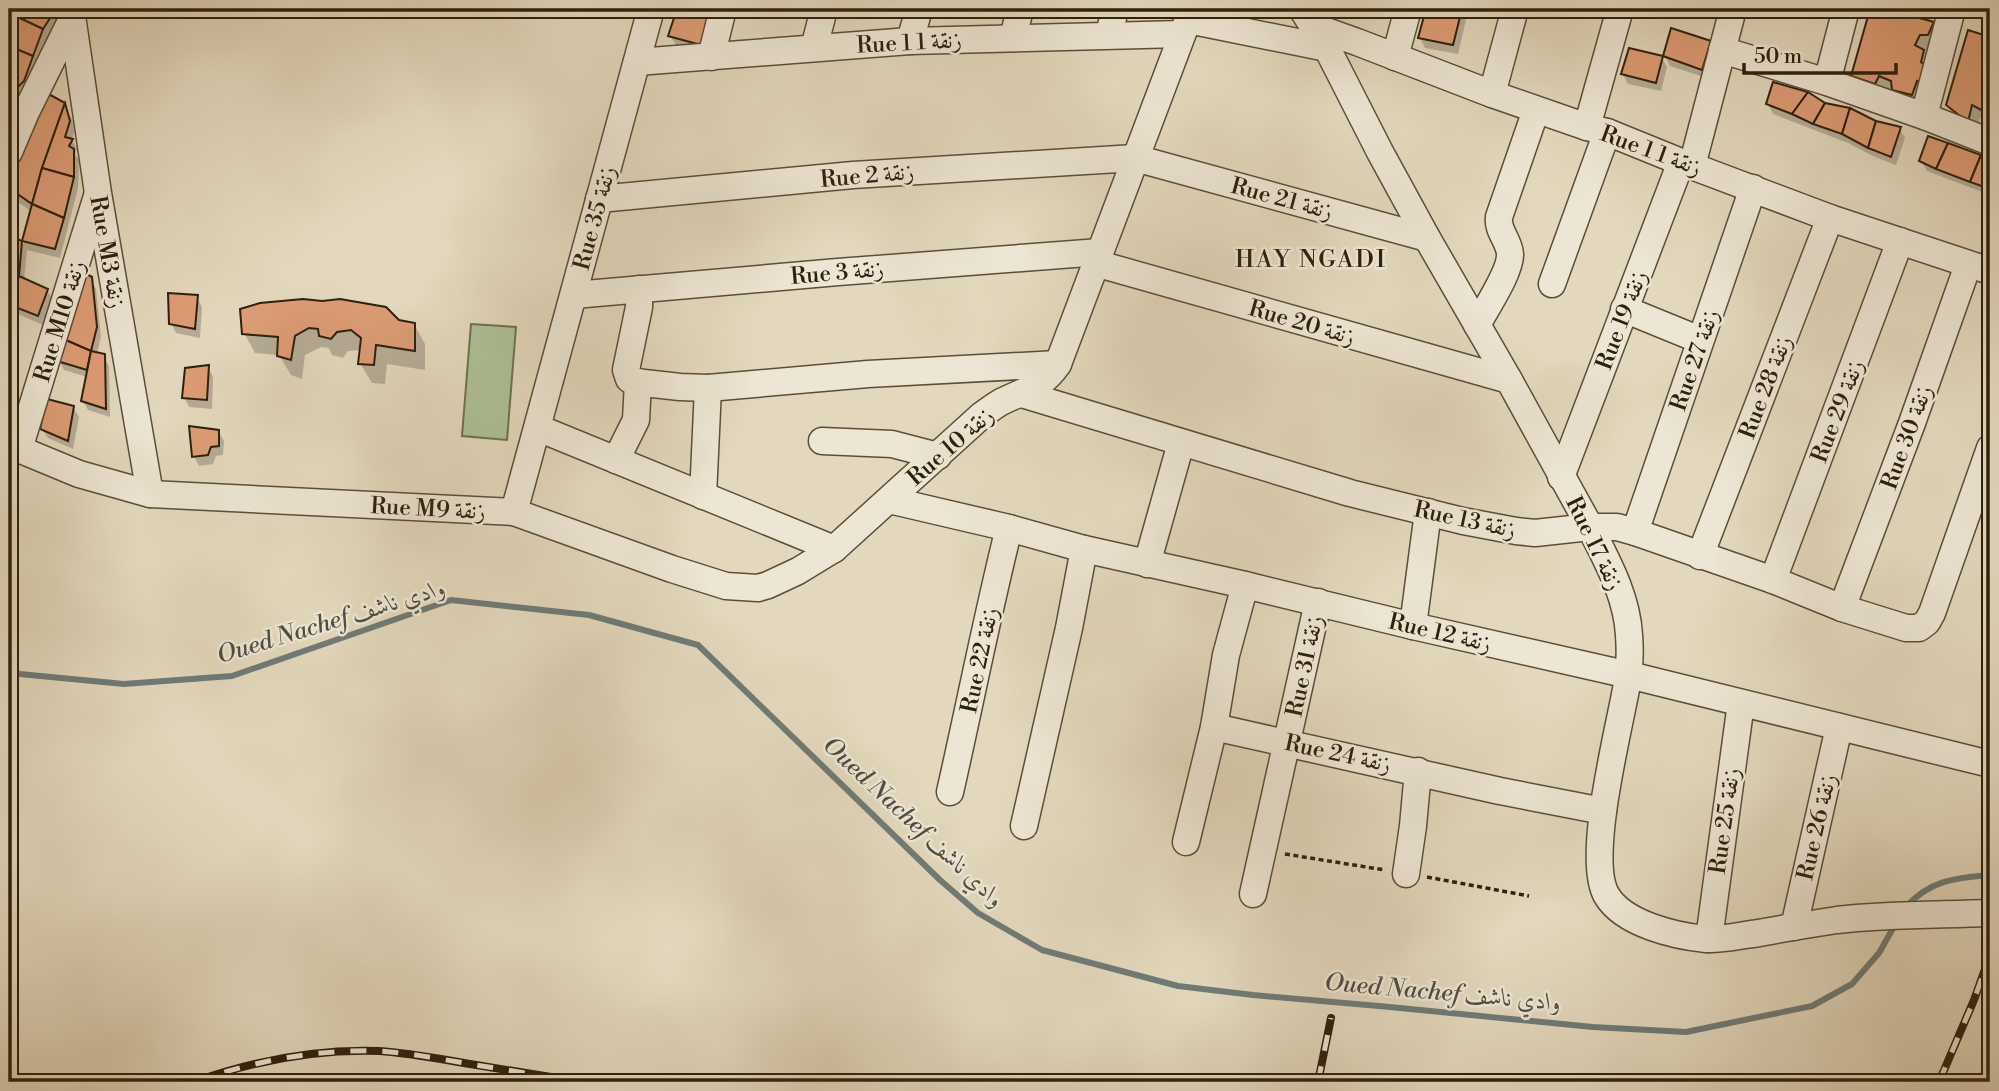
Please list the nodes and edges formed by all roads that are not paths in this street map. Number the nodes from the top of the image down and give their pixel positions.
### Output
1 (651, 9) edge
2 (723, 9) edge
3 (824, 9) edge
4 (919, 9) edge
5 (1020, 9) edge
6 (1115, 9) edge
7 (1408, 9) edge
8 (1515, 9) edge
9 (1619, 9) edge
10 (1733, 9) edge
11 (1846, 9) edge
12 (1951, 9) edge
13 (72, 14) edge
14 (1187, 21) edge
15 (1314, 28) edge
16 (1109, 35) junction
17 (1013, 38) junction
18 (911, 41) junction
19 (814, 48) junction
20 (1723, 50) junction
21 (711, 57) junction
22 (1395, 57) junction
23 (637, 62) junction
24 (1827, 82) junction
25 (1492, 94) junction
26 (17, 108) edge
27 (1536, 110) junction
28 (1924, 116) junction
29 (1597, 130) junction
30 (1990, 142) edge
31 (9, 152) edge
32 (1135, 158) junction
33 (1687, 164) junction
34 (1753, 188) junction
35 (98, 192) junction
36 (599, 199) junction
37 (1830, 218) junction
38 (1427, 238) junction
39 (1900, 241) junction
40 (1098, 258) junction
41 (1984, 269) edge
42 (1552, 284) dead end
43 (639, 289) junction
44 (574, 295) junction
45 (1625, 309) junction
46 (1477, 325) junction
47 (1700, 340) junction
48 (1058, 364) junction
49 (1509, 380) junction
50 (638, 382) junction
51 (708, 388) junction
52 (1022, 394) junction
53 (538, 428) junction
54 (822, 441) dead end
55 (1181, 443) junction
56 (14, 447) edge
57 (1990, 447) edge
58 (938, 456) junction
59 (616, 460) junction
60 (1562, 477) junction
61 (150, 494) junction
62 (703, 496) junction
63 (889, 500) junction
64 (514, 512) junction
65 (1428, 512) junction
66 (1590, 527) junction
67 (1009, 528) junction
68 (1635, 532) junction
69 (834, 549) junction
70 (1084, 550) junction
71 (1700, 556) junction
72 (1147, 564) junction
73 (1773, 580) junction
74 (1245, 585) junction
75 (1318, 602) junction
76 (1842, 608) junction
77 (1413, 626) junction
78 (1629, 675) junction
79 (1741, 703) junction
80 (1214, 727) junction
81 (1839, 727) junction
82 (1288, 743) junction
83 (1990, 764) edge
84 (1418, 771) junction
85 (950, 792) dead end
86 (1603, 811) junction
87 (1024, 826) dead end
88 (1186, 842) dead end
89 (1406, 874) dead end
90 (1253, 894) dead end
91 (1990, 913) edge
92 (1794, 927) junction
93 (1709, 939) junction

1 - 23 street, Rue 35 زنقة
2 - 21 street
3 - 19 street
4 - 18 street
5 - 17 street
6 - 16 street
7 - 22 street
8 - 25 street
9 - 29 street
10 - 20 street, Rue 19 زنقة
11 - 24 street
12 - 28 street
13 - 26 street
13 - 35 street, Rue M3 زنقة
14 - 15 street
14 - 16 street, Rue 1 زنقة 1
14 - 32 street, Rue 10 زنقة
15 - 22 street, Rue 1 زنقة 1
15 - 38 street, Rue 17 زنقة
16 - 17 street, Rue 1 زنقة 1
17 - 18 street, Rue 1 زنقة 1
18 - 19 street, Rue 1 زنقة 1
19 - 21 street, Rue 1 زنقة 1
20 - 24 street
20 - 33 street, Rue 19 زنقة
21 - 23 street, Rue 1 زنقة 1
22 - 25 street, Rue 1 زنقة 1
23 - 36 street, Rue 35 زنقة
24 - 28 street
25 - 27 street, Rue 1 زنقة 1
26 - 31 street
27 - 29 street, Rue 1 زنقة 1
27 - 46 street
28 - 30 street
29 - 33 street, Rue 1 زنقة 1
29 - 42 street
32 - 36 street, Rue 2 زنقة
32 - 38 street, Rue 21 زنقة
32 - 40 street, Rue 10 زنقة
33 - 34 street, Rue 1 زنقة 1
33 - 45 street, Rue 19 زنقة
34 - 37 street, Rue 1 زنقة 1
34 - 47 street, Rue 27 زنقة
35 - 56 street, Rue M10 زنقة
35 - 61 street, Rue M3 زنقة
36 - 44 street, Rue 35 زنقة
37 - 39 street, Rue 1 زنقة 1
37 - 71 street, Rue 28 زنقة
38 - 46 street, Rue 17 زنقة
39 - 41 street, Rue 1 زنقة 1
39 - 73 street, Rue 29 زنقة
40 - 43 street, Rue 3 زنقة
40 - 48 street, Rue 10 زنقة
40 - 49 street, Rue 20 زنقة
41 - 76 street, Rue 30 زنقة
43 - 44 street, Rue 3 زنقة
43 - 50 street
44 - 53 street, Rue 35 زنقة
45 - 47 street
45 - 60 street, Rue 19 زنقة
46 - 49 street, Rue 17 زنقة
47 - 68 street, Rue 27 زنقة
48 - 51 street
48 - 52 street, Rue 10 زنقة
49 - 60 street, Rue 17 زنقة
50 - 51 street
50 - 59 street
51 - 62 street
52 - 55 street, Rue 13 زنقة
52 - 58 street, Rue 10 زنقة
53 - 59 street
53 - 64 street, Rue 35 زنقة
54 - 58 street
55 - 65 street, Rue 13 زنقة
55 - 72 street
56 - 61 street, Rue M9 زنقة
57 - 76 street, Rue 13 زنقة
58 - 63 street, Rue 10 زنقة
59 - 62 street
60 - 66 street, Rue 17 زنقة
61 - 64 street, Rue M9 زنقة
62 - 69 street
63 - 67 street, Rue 12 زنقة
63 - 69 street, Rue 10 زنقة
64 - 69 street, Rue M9 زنقة
65 - 66 street, Rue 13 زنقة
65 - 77 street
66 - 68 street, Rue 13 زنقة
66 - 78 street, Rue 17 زنقة
67 - 70 street, Rue 12 زنقة
67 - 85 street, Rue 22 زنقة
68 - 71 street, Rue 13 زنقة
70 - 72 street, Rue 12 زنقة
70 - 87 street
71 - 73 street, Rue 13 زنقة
72 - 74 street, Rue 12 زنقة
73 - 76 street, Rue 13 زنقة
74 - 75 street, Rue 12 زنقة
74 - 80 street
75 - 77 street, Rue 12 زنقة
75 - 82 street, Rue 31 زنقة
77 - 78 street, Rue 12 زنقة
78 - 79 street, Rue 12 زنقة
78 - 86 street, Rue 17 زنقة
79 - 81 street, Rue 12 زنقة
79 - 93 street, Rue 25 زنقة
80 - 82 street, Rue 24 زنقة
80 - 88 street
81 - 83 street, Rue 12 زنقة
81 - 92 street, Rue 26 زنقة
82 - 84 street, Rue 24 زنقة
82 - 90 street, Rue 31 زنقة
84 - 86 street, Rue 24 زنقة
84 - 89 street
86 - 93 street, Rue 17 زنقة
91 - 92 street, Rue 17 زنقة
92 - 93 street, Rue 17 زنقة

